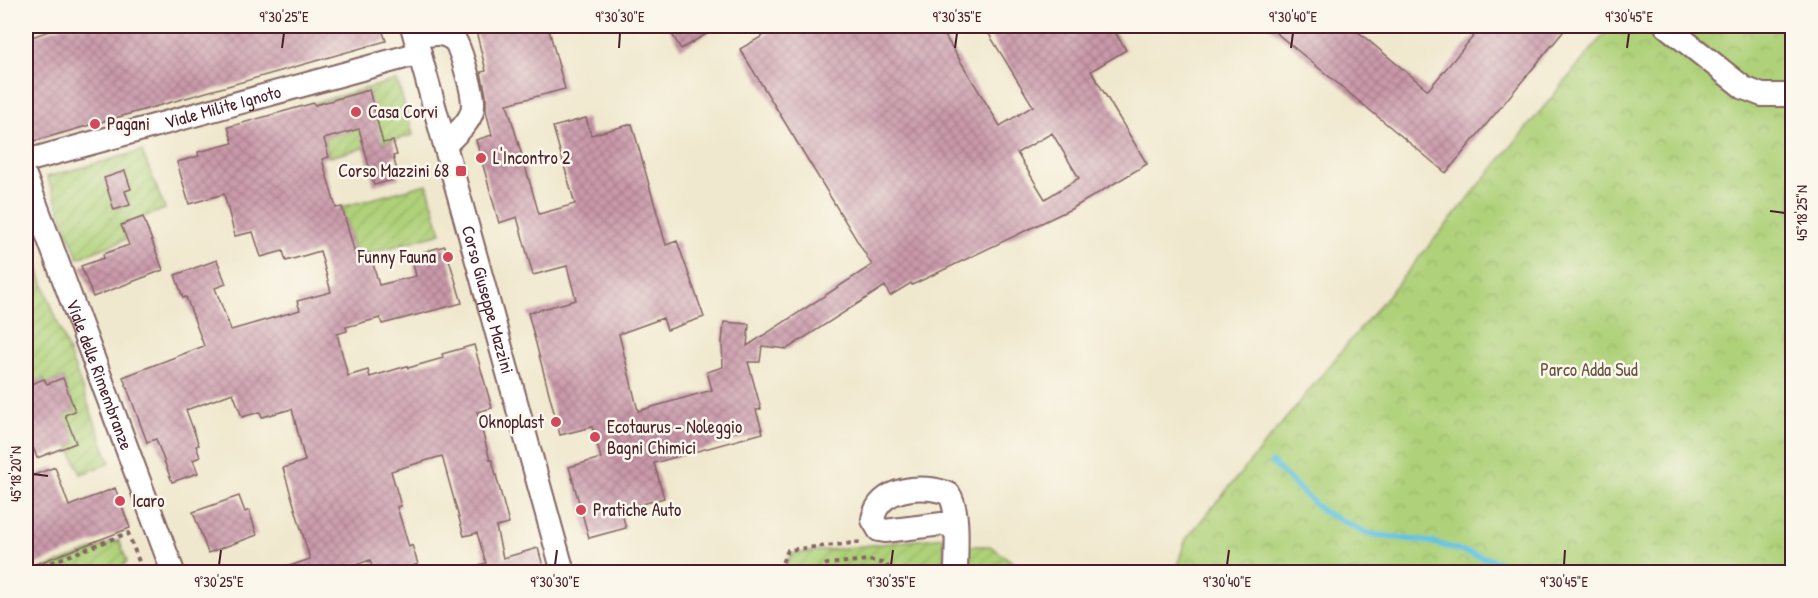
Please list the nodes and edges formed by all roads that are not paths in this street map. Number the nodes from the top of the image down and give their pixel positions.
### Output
1 (1665, 26) edge
2 (416, 38) edge
3 (1792, 95) edge
4 (445, 145) junction
5 (26, 161) edge
6 (26, 178) edge
7 (955, 531) dead end
8 (173, 573) edge
9 (563, 573) edge
10 (956, 573) edge

1 - 3 street
2 - 4 street, Corso Giuseppe Mazzini
2 - 4 street, Viale Milite Ignoto
2 - 5 street, Viale Milite Ignoto
4 - 9 street, Corso Giuseppe Mazzini
6 - 8 street, Viale delle Rimembranze
7 - 10 street

